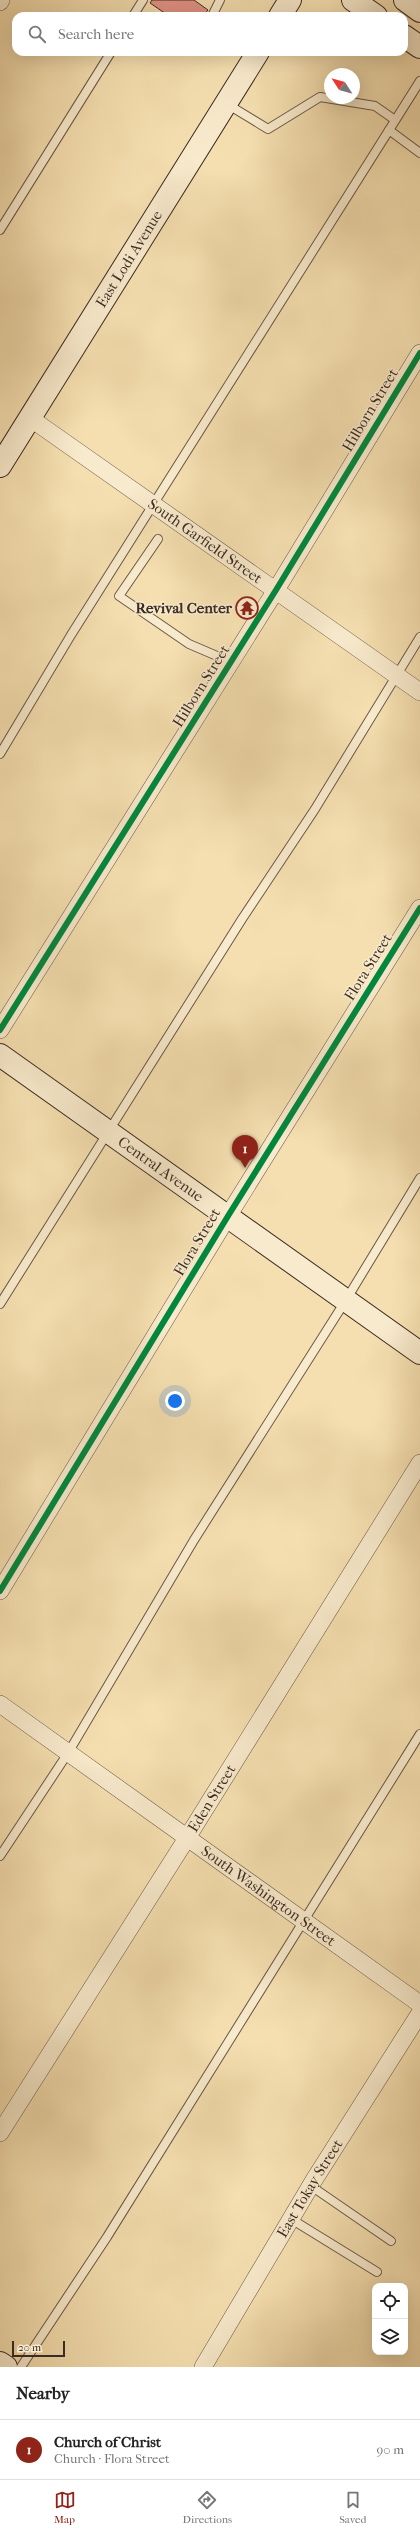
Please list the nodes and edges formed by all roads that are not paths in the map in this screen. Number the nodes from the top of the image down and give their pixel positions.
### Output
1 (143, 0) edge
2 (220, 0) edge
3 (290, 0) edge
4 (353, 0) edge
5 (405, 0) edge
6 (420, 11) edge
7 (136, 12) edge
8 (214, 12) edge
9 (282, 12) edge
10 (370, 12) edge
11 (408, 39) edge
12 (420, 47) edge
13 (109, 56) edge
14 (252, 56) edge
15 (420, 81) edge
16 (226, 103) junction
17 (395, 120) junction
18 (389, 130) junction
19 (420, 153) edge
20 (0, 230) edge
21 (420, 353) edge
22 (30, 418) junction
23 (0, 466) edge
24 (154, 504) junction
25 (158, 539) dead end
26 (276, 590) junction
27 (420, 638) edge
28 (231, 662) junction
29 (397, 676) junction
30 (420, 692) edge
31 (0, 754) edge
32 (420, 908) edge
33 (0, 1030) edge
34 (0, 1055) edge
35 (111, 1131) junction
36 (420, 1178) edge
37 (228, 1216) junction
38 (346, 1300) junction
39 (0, 1304) edge
40 (420, 1353) edge
41 (420, 1462) edge
42 (0, 1591) edge
43 (0, 1704) edge
44 (420, 1734) edge
45 (68, 1753) junction
46 (187, 1838) junction
47 (0, 1856) edge
48 (304, 1921) junction
49 (420, 2004) edge
50 (420, 2013) edge
51 (0, 2133) edge
52 (311, 2186) junction
53 (291, 2219) junction
54 (391, 2241) dead end
55 (377, 2272) dead end
56 (0, 2363) edge
57 (6, 2367) edge
58 (21, 2367) edge
59 (203, 2367) edge

1 - 7 lane
2 - 8 lane
3 - 9 main road
4 - 10 main road
5 - 6 main road
11 - 12 main road
13 - 20 lane
14 - 16 main road, East Lodi Avenue
15 - 17 lane
16 - 17 lane
16 - 22 main road, East Lodi Avenue
17 - 18 lane
18 - 19 lane
18 - 24 lane
21 - 26 street, Hilborn Street
22 - 23 main road, East Lodi Avenue
22 - 24 street, South Garfield Street
24 - 26 street, South Garfield Street
24 - 31 lane
25 - 28 lane
26 - 28 street, Hilborn Street
26 - 29 street, South Garfield Street
27 - 29 lane
28 - 33 street, Hilborn Street
29 - 30 street, South Garfield Street
29 - 35 lane
32 - 37 street, Flora Street
34 - 35 main road, Central Avenue
35 - 37 main road, Central Avenue
35 - 39 lane
36 - 38 lane
37 - 38 main road, Central Avenue
37 - 42 street, Flora Street
38 - 40 main road, Central Avenue
38 - 45 lane
41 - 46 street, Eden Street
43 - 45 street, South Washington Street
44 - 48 lane
45 - 46 street, South Washington Street
45 - 47 lane
46 - 48 street, South Washington Street
46 - 51 street, Eden Street
48 - 49 street, South Washington Street
48 - 58 lane
50 - 52 street, East Tokay Street
52 - 53 street, East Tokay Street
52 - 54 lane
53 - 55 lane
53 - 59 street, East Tokay Street
56 - 57 main road

